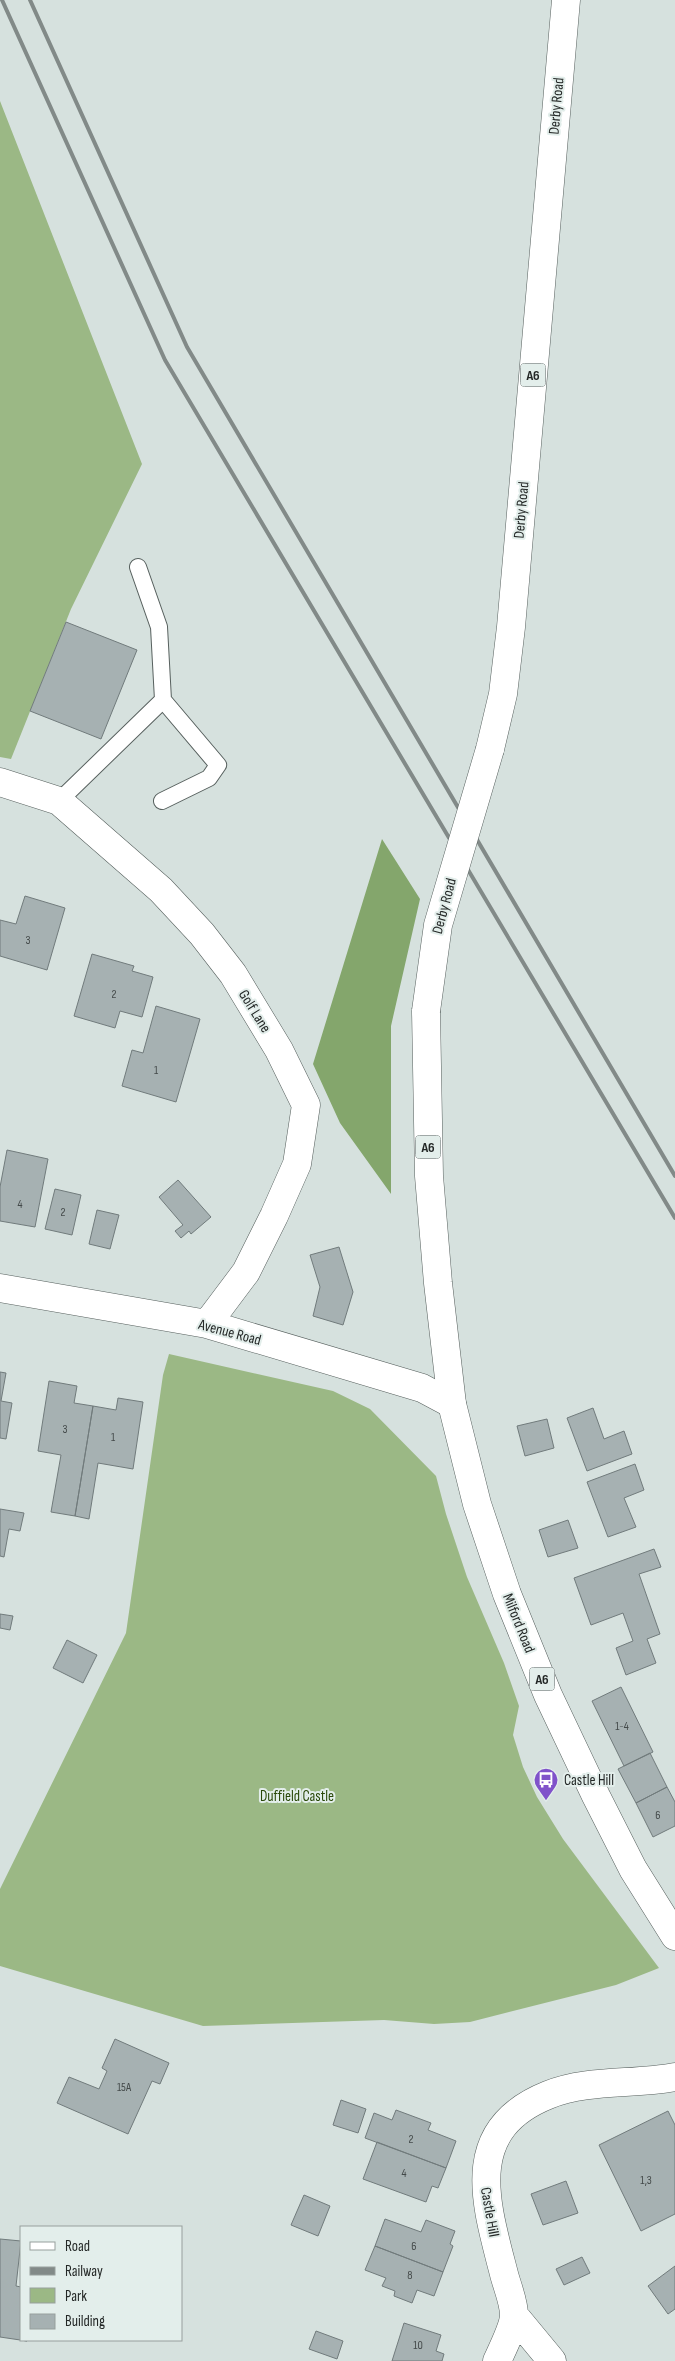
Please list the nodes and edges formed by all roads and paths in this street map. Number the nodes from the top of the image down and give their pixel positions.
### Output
1 (566, 0) edge
2 (138, 567) dead end
3 (163, 700) junction
4 (0, 782) edge
5 (59, 801) junction
6 (162, 801) dead end
7 (438, 1283) joint
8 (0, 1288) edge
9 (207, 1324) junction
10 (452, 1404) junction
11 (675, 1936) edge
12 (675, 2077) edge
13 (514, 2315) junction
14 (497, 2361) edge
15 (552, 2361) edge

1 - 7 main road, Derby Road / A6, bridge
2 - 3 lane
3 - 5 lane
3 - 6 lane
4 - 5 main road, Golf Lane
5 - 9 main road, Golf Lane
7 - 10 main road, Milford Road / A6
8 - 9 main road, Avenue Road
9 - 10 main road, Avenue Road
10 - 11 main road, Milford Road / A6
12 - 13 main road, Castle Hill
13 - 14 main road
13 - 15 main road

